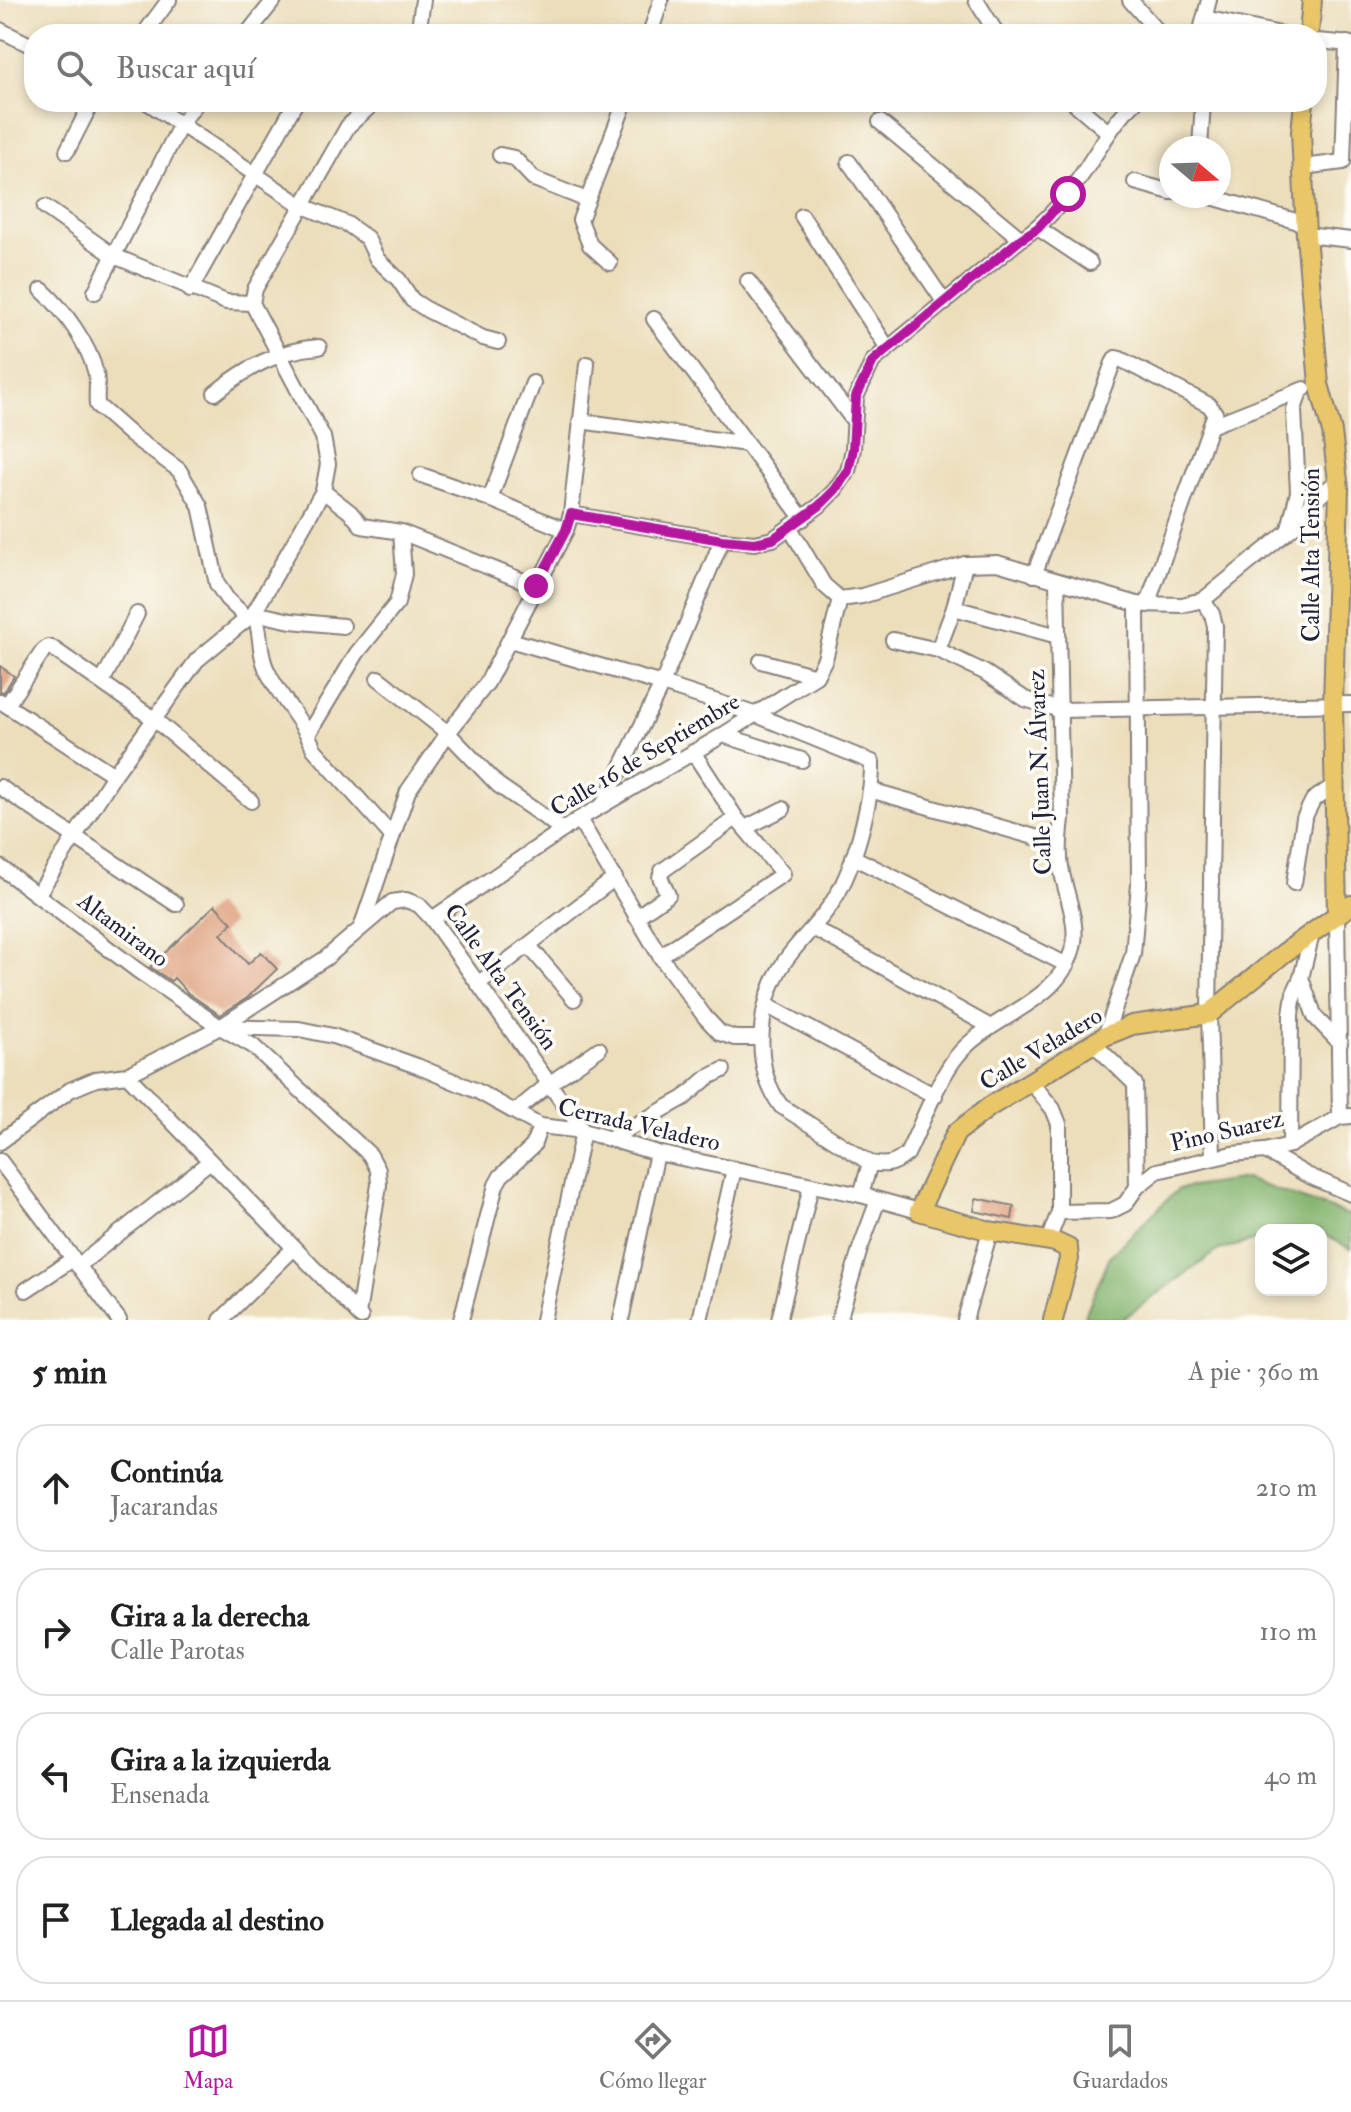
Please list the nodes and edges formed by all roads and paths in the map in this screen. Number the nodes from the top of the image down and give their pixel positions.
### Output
1 (169, 0) edge
2 (274, 0) edge
3 (423, 0) edge
4 (661, 0) edge
5 (976, 0) edge
6 (1130, 0) edge
7 (1209, 0) edge
8 (1312, 0) edge
9 (1205, 18) junction
10 (151, 24) edge
11 (255, 24) edge
12 (419, 24) edge
13 (653, 24) edge
14 (991, 24) edge
15 (1151, 24) edge
16 (1203, 24) edge
17 (1233, 24) edge
18 (1310, 24) edge
19 (0, 30) edge
20 (24, 42) edge
21 (1327, 42) edge
22 (1349, 43) edge
23 (87, 112) edge
24 (162, 112) edge
25 (190, 112) edge
26 (290, 112) edge
27 (364, 112) edge
28 (621, 112) edge
29 (1085, 112) edge
30 (1125, 112) edge
31 (1202, 112) edge
32 (1304, 112) edge
33 (880, 122) dead end
34 (181, 124) junction
35 (1107, 131) junction
36 (1201, 136) edge
37 (67, 151) dead end
38 (500, 155) dead end
39 (849, 162) dead end
40 (1303, 167) junction
41 (255, 172) junction
42 (1135, 182) dead end
43 (1159, 189) edge
44 (587, 200) junction
45 (1231, 204) edge
46 (301, 205) junction
47 (45, 207) dead end
48 (802, 216) dead end
49 (1038, 228) junction
50 (1306, 229) junction
51 (1021, 239) junction
52 (1351, 240) edge
53 (114, 256) junction
54 (610, 263) dead end
55 (1090, 263) dead end
56 (748, 281) dead end
57 (42, 290) dead end
58 (190, 290) junction
59 (95, 292) dead end
60 (252, 303) junction
61 (945, 303) junction
62 (654, 319) dead end
63 (498, 342) dead end
64 (319, 347) dead end
65 (887, 347) junction
66 (277, 354) junction
67 (587, 364) dead end
68 (533, 383) dead end
69 (1319, 384) junction
70 (1300, 391) junction
71 (215, 393) dead end
72 (1214, 419) junction
73 (580, 421) junction
74 (854, 421) junction
75 (747, 444) junction
76 (421, 475) dead end
77 (1343, 485) edge
78 (323, 491) junction
79 (490, 499) junction
80 (571, 514) junction
81 (803, 519) junction
82 (790, 528) junction
83 (566, 530) junction
84 (1289, 530) junction
85 (401, 532) junction
86 (722, 540) junction
87 (1344, 550) edge
88 (965, 564) junction
89 (1034, 575) junction
90 (1057, 581) junction
91 (536, 586) junction
92 (840, 599) junction
93 (1203, 600) junction
94 (1142, 605) junction
95 (954, 608) junction
96 (137, 614) dead end
97 (251, 615) junction
98 (343, 626) dead end
99 (1058, 636) junction
100 (510, 640) junction
101 (893, 640) dead end
102 (938, 650) junction
103 (761, 661) dead end
104 (816, 676) junction
105 (378, 678) dead end
106 (102, 682) junction
107 (662, 684) junction
108 (3, 703) edge
109 (1342, 704) edge
110 (1215, 707) junction
111 (1060, 710) junction
112 (1139, 710) junction
113 (754, 714) junction
114 (154, 719) junction
115 (448, 733) junction
116 (308, 734) junction
117 (723, 735) junction
118 (693, 752) junction
119 (802, 760) dead end
120 (114, 775) junction
121 (1336, 784) junction
122 (0, 787) edge
123 (870, 790) junction
124 (251, 801) dead end
125 (603, 805) junction
126 (783, 809) dead end
127 (579, 819) junction
128 (740, 823) junction
129 (563, 830) junction
130 (391, 835) junction
131 (76, 837) junction
132 (1059, 844) junction
133 (853, 857) junction
134 (0, 867) edge
135 (615, 878) junction
136 (1294, 883) dead end
137 (38, 894) junction
138 (176, 904) dead end
139 (1344, 910) edge
140 (636, 917) junction
141 (432, 919) junction
142 (361, 926) junction
143 (813, 928) junction
144 (1312, 934) junction
145 (529, 946) junction
146 (660, 956) junction
147 (1067, 965) junction
148 (1301, 978) junction
149 (479, 983) junction
150 (574, 999) dead end
151 (766, 1005) junction
152 (1209, 1014) junction
153 (989, 1026) junction
154 (220, 1027) junction
155 (761, 1038) junction
156 (1100, 1040) junction
157 (1340, 1043) junction
158 (599, 1049) dead end
159 (723, 1070) dead end
160 (127, 1075) junction
161 (1032, 1083) junction
162 (549, 1084) junction
163 (935, 1096) junction
164 (516, 1111) junction
165 (1346, 1116) edge
166 (540, 1126) junction
167 (583, 1131) junction
168 (610, 1139) junction
169 (0, 1142) edge
170 (1290, 1145) junction
171 (1265, 1151) junction
172 (657, 1153) junction
173 (1213, 1157) junction
174 (0, 1161) edge
175 (209, 1162) junction
176 (870, 1163) junction
177 (734, 1169) junction
178 (811, 1186) junction
179 (1137, 1187) junction
180 (1351, 1194) edge
181 (861, 1195) junction
182 (881, 1201) junction
183 (912, 1209) junction
184 (1059, 1212) junction
185 (990, 1231) junction
186 (1048, 1241) junction
187 (293, 1249) junction
188 (76, 1263) junction
189 (26, 1290) dead end
190 (361, 1317) edge
191 (119, 1320) edge
192 (221, 1320) edge
193 (461, 1320) edge
194 (543, 1320) edge
195 (621, 1320) edge
196 (700, 1320) edge
197 (779, 1320) edge
198 (839, 1320) edge
199 (965, 1320) edge
200 (1053, 1320) edge

1 - 10 street
2 - 11 street
3 - 12 street
4 - 13 street
5 - 14 street
6 - 15 street
7 - 9 street
8 - 18 main road
9 - 16 street
9 - 17 street
19 - 20 street
21 - 22 street
22 - 40 street
23 - 37 street
24 - 34 street
25 - 34 street
26 - 41 street
27 - 46 street
28 - 44 street
29 - 35 street
30 - 35 street
31 - 36 street
32 - 40 main road, Calle Alta Tensión
33 - 51 street
34 - 41 street
34 - 53 street
35 - 49 street
38 - 44 street
39 - 61 street
40 - 50 main road, Calle Alta Tensión
41 - 46 street
41 - 58 street
42 - 43 street
44 - 54 street
45 - 50 street
46 - 60 street
46 - 63 street
47 - 53 street
48 - 65 street
49 - 51 street
49 - 55 street
50 - 52 street
50 - 69 main road, Calle Alta Tensión
51 - 61 street
53 - 58 street
53 - 59 street
56 - 74 street
57 - 97 street
58 - 60 street
60 - 66 street
61 - 65 street
62 - 75 street
64 - 66 street
65 - 74 street
66 - 71 street
66 - 78 street
67 - 73 street
68 - 79 street
69 - 70 street
69 - 77 main road, Calle Alta Tensión
70 - 72 street
70 - 84 street
72 - 89 street
72 - 94 street
73 - 75 street
73 - 80 street
74 - 81 street
75 - 81 street
76 - 79 street
77 - 84 street
77 - 87 main road, Calle Alta Tensión
78 - 85 street
78 - 97 street
79 - 83 street
80 - 83 street
80 - 86 street
81 - 82 street
82 - 86 street
82 - 92 street
83 - 91 street
84 - 93 street
85 - 91 street
85 - 116 street
86 - 107 street
87 - 109 main road, Calle Alta Tensión
88 - 89 street
88 - 92 street
88 - 95 street
89 - 90 street
90 - 94 street
90 - 99 street, Calle Juan N. Álvarez
91 - 100 street
92 - 104 street
93 - 94 street
93 - 110 street
94 - 112 street
95 - 99 street
95 - 102 street
96 - 106 street
97 - 98 street
97 - 114 street
97 - 116 street
99 - 111 street, Calle Juan N. Álvarez
100 - 107 street
100 - 115 street
101 - 102 street
102 - 111 street
103 - 104 street
104 - 113 street, Calle 16 de Septiembre
105 - 115 street
106 - 108 street
106 - 114 street
107 - 113 street
107 - 125 street
108 - 120 street
109 - 110 street
109 - 121 main road, Calle Alta Tensión
110 - 112 street
110 - 152 street
111 - 112 street
111 - 132 street, Calle Juan N. Álvarez
112 - 156 street
113 - 117 street, Calle 16 de Septiembre
113 - 123 street
114 - 120 street
114 - 124 street
115 - 129 street
115 - 130 street
116 - 130 street
117 - 118 street, Calle 16 de Septiembre
117 - 119 street
118 - 125 street, Calle 16 de Septiembre
118 - 128 street
120 - 131 street
121 - 136 street
121 - 139 main road, Calle Alta Tensión
122 - 131 street
123 - 132 street
123 - 133 street
125 - 127 street, Calle 16 de Septiembre
126 - 128 street
127 - 129 street, Calle 16 de Septiembre
127 - 135 street
128 - 140 street
128 - 146 street
129 - 141 street, Calle 16 de Septiembre
130 - 142 street
131 - 137 street
131 - 138 street
132 - 147 street, Calle Juan N. Álvarez
133 - 143 street
133 - 147 street
134 - 137 street, Altamirano
135 - 140 street
135 - 145 street
137 - 154 street, Altamirano
139 - 144 main road, Calle Veladero
139 - 157 street
140 - 146 street
141 - 142 street, Calle Alta Tensión
141 - 149 street, Calle Alta Tensión
142 - 154 street
143 - 151 street
143 - 153 street
144 - 148 street
144 - 152 main road, Calle Veladero
145 - 149 street
145 - 150 street
146 - 155 street
147 - 153 street
148 - 157 street
148 - 170 street
149 - 162 street, Calle Alta Tensión
151 - 155 street
151 - 163 street
152 - 156 main road, Calle Veladero
152 - 173 street
153 - 163 street
154 - 160 street
154 - 164 street, Cerrada Veladero
154 - 190 street, Altamirano
155 - 176 street
156 - 161 main road, Calle Veladero
156 - 179 street
157 - 165 street
158 - 162 street
159 - 168 street
160 - 169 street
160 - 175 street
161 - 183 main road, Calle Veladero
161 - 184 street
162 - 164 street
162 - 167 street, Calle Alta Tensión
163 - 176 street
164 - 166 street, Cerrada Veladero
165 - 170 street, Pino Suarez
166 - 167 street, Cerrada Veladero
166 - 193 street
167 - 168 street, Cerrada Veladero
167 - 194 street
168 - 172 street, Cerrada Veladero
170 - 171 street, Pino Suarez
171 - 173 street, Pino Suarez
171 - 180 street
172 - 177 street, Cerrada Veladero
172 - 195 street
173 - 179 street, Pino Suarez
174 - 188 street
175 - 187 street
175 - 188 street
176 - 181 street
177 - 178 street, Cerrada Veladero
177 - 196 street
178 - 181 street, Cerrada Veladero
178 - 197 street
179 - 184 street, Pino Suarez
181 - 182 street, Cerrada Veladero
182 - 183 street, Cerrada Veladero
182 - 198 street
183 - 185 main road
184 - 186 street
185 - 186 main road
185 - 199 street
186 - 200 main road
187 - 190 street
187 - 192 street
188 - 189 street
188 - 191 street

